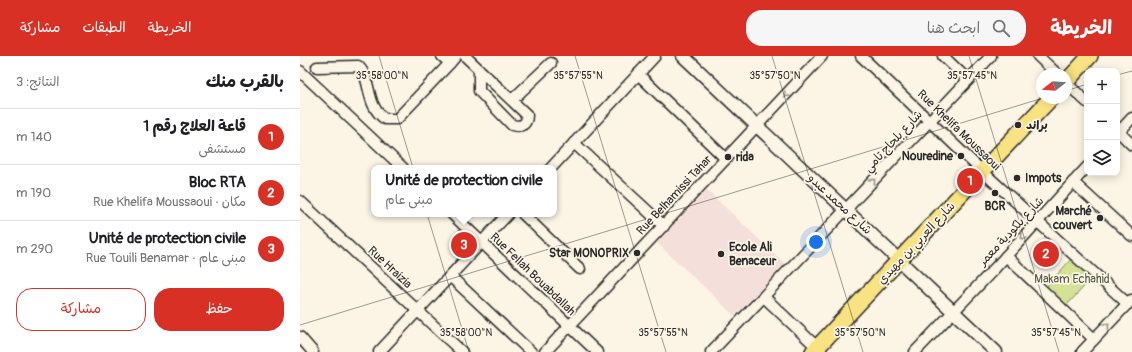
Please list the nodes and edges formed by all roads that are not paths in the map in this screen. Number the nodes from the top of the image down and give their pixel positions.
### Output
1 (465, 56) edge
2 (655, 56) edge
3 (683, 56) edge
4 (822, 56) edge
5 (861, 56) edge
6 (943, 56) edge
7 (990, 56) edge
8 (1038, 56) edge
9 (1090, 56) edge
10 (449, 58) edge
11 (551, 63) dead end
12 (317, 66) dead end
13 (1051, 68) edge
14 (479, 69) junction
15 (300, 71) edge
16 (638, 74) junction
17 (1072, 76) edge
18 (968, 80) junction
19 (1072, 88) edge
20 (1084, 99) edge
21 (512, 100) junction
22 (1045, 104) edge
23 (1132, 118) edge
24 (930, 120) junction
25 (757, 126) junction
26 (1120, 130) edge
27 (1120, 134) edge
28 (574, 143) junction
29 (1132, 144) edge
30 (726, 159) junction
31 (400, 165) edge
32 (553, 165) edge
33 (1084, 170) edge
34 (983, 172) junction
35 (1073, 182) junction
36 (300, 201) edge
37 (846, 209) junction
38 (455, 217) edge
39 (505, 217) edge
40 (526, 217) edge
41 (1038, 221) junction
42 (664, 226) junction
43 (1132, 236) edge
44 (482, 242) junction
45 (1006, 256) junction
46 (899, 261) junction
47 (580, 269) dead end
48 (450, 276) junction
49 (764, 297) junction
50 (1130, 301) edge
51 (418, 311) junction
52 (953, 313) junction
53 (569, 327) junction
54 (300, 337) edge
55 (1094, 339) junction
56 (385, 350) edge
57 (817, 350) edge
58 (313, 352) edge
59 (462, 352) edge
60 (530, 352) edge
61 (546, 352) edge
62 (596, 352) edge
63 (711, 352) edge
64 (915, 352) edge
65 (996, 352) edge
66 (1082, 352) edge

1 - 14 street
2 - 16 street
3 - 25 street, شارع محمد عبدو
4 -> 25 street, Rue Belhamissi Tahar
5 - 24 street, Rue Khelifa Moussaoui
6 - 18 street
7 - 18 street, شارع بلحاج تامي
8 - 13 street
9 - 17 main road
10 - 12 street
11 - 21 street
14 - 21 street
14 - 21 street
15 - 31 street
16 - 28 street
16 - 30 street
18 - 24 street, شارع بلحاج تامي
19 - 20 street
22 - 34 main road, شارع العربي بن مهيدي
23 - 26 street
24 - 34 street, Rue Khelifa Moussaoui
37 -> 24 street, شارع بلحاج تامي
25 - 30 street, Rue Belhamissi Tahar
25 - 37 street, شارع محمد عبدو
27 - 29 street
28 - 32 street
28 - 42 street
30 - 42 street, Rue Belhamissi Tahar
33 - 35 street, شارع بلكودية معمر
34 - 41 street, Rue Khelifa Moussaoui
34 - 46 main road, شارع العربي بن مهيدي
35 - 41 street, شارع بلكودية معمر
35 - 43 street
36 - 51 street, Rue Hraizia
37 - 46 street, شارع محمد عبدو
37 - 49 street, شارع بلحاج تامي
38 - 44 street, Rue Fellah Bouabdallah
39 - 44 street
40 - 47 street
41 -> 45 street, شارع بلكودية معمر
41 - 50 street, Rue Khelifa Moussaoui
42 - 53 street, Rue Belhamissi Tahar
44 - 48 street
44 - 53 street, Rue Fellah Bouabdallah
45 - 52 street, شارع بلكودية معمر
45 - 55 street
46 - 52 street, شارع محمد عبدو
46 - 57 main road, شارع العربي بن مهيدي
48 - 51 street
48 - 60 street
49 - 57 street
49 - 63 street, شارع بلحاج تامي
55 -> 50 street
51 - 56 street
51 - 59 street, Rue Hraizia
52 - 64 street, شارع بلكودية معمر
52 - 65 street, شارع محمد عبدو
53 - 61 street, Rue Belhamissi Tahar
53 - 62 street, Rue Fellah Bouabdallah
54 - 58 street
55 - 66 street

